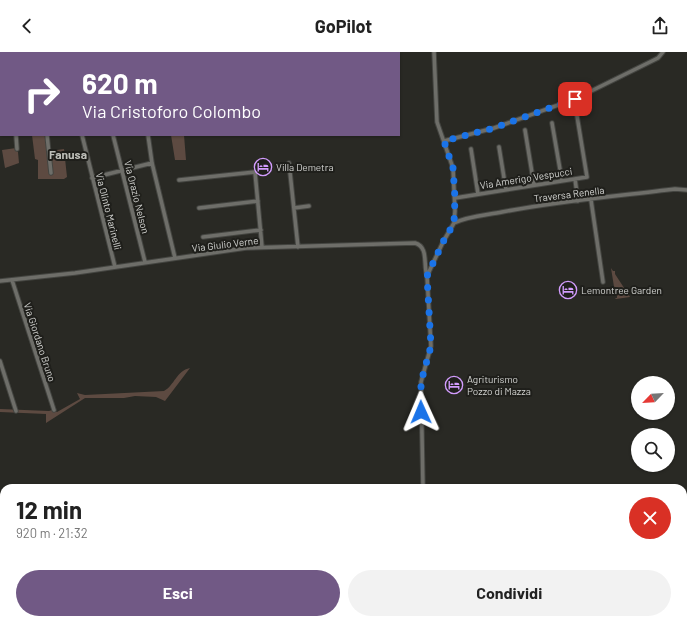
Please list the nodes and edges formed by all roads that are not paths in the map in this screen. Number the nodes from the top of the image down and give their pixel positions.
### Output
1 (434, 52) edge
2 (663, 52) edge
3 (577, 116) dead end
4 (552, 123) dead end
5 (525, 130) dead end
6 (16, 136) edge
7 (47, 136) edge
8 (82, 136) edge
9 (113, 136) edge
10 (148, 136) edge
11 (444, 141) junction
12 (499, 147) dead end
13 (471, 149) dead end
14 (18, 150) dead end
15 (289, 162) dead end
16 (152, 163) junction
17 (122, 170) junction
18 (51, 173) dead end
19 (92, 178) junction
20 (575, 179) junction
21 (179, 180) dead end
22 (562, 181) junction
23 (534, 185) junction
24 (506, 190) junction
25 (687, 190) edge
26 (478, 194) junction
27 (455, 198) junction
28 (591, 200) junction
29 (578, 201) junction
30 (258, 202) junction
31 (309, 206) dead end
32 (199, 208) dead end
33 (294, 208) junction
34 (454, 223) junction
35 (261, 230) junction
36 (203, 237) dead end
37 (298, 246) junction
38 (262, 247) junction
39 (175, 258) junction
40 (145, 262) junction
41 (115, 267) junction
42 (427, 276) junction
43 (12, 280) junction
44 (0, 281) edge
45 (603, 282) dead end
46 (0, 361) edge
47 (54, 410) dead end
48 (16, 411) dead end
49 (423, 484) edge

1 - 11 street
2 - 11 street
3 - 20 street, Via Amerigo Vespucci
4 - 22 street
5 - 23 street
6 - 14 street
7 - 18 street
8 - 19 street, Via Olinto Marinelli
9 - 17 street, Via Orazio Nelson
10 - 16 street
11 - 27 street
12 - 24 street
13 - 26 street
15 - 33 street
16 - 17 street
16 - 39 street
17 - 19 street
17 - 40 street, Via Orazio Nelson
19 - 41 street, Via Olinto Marinelli
20 - 22 street, Via Amerigo Vespucci
20 - 29 street
21 - 30 street
22 - 23 street, Via Amerigo Vespucci
23 - 24 street, Via Amerigo Vespucci
24 - 26 street, Via Amerigo Vespucci
25 - 28 street, Traversa Renella
26 - 27 street, Via Amerigo Vespucci
27 - 34 street
28 - 29 street, Traversa Renella
28 - 45 street
29 - 34 street, Traversa Renella
30 - 32 street
30 - 35 street
31 - 33 street
33 - 37 street
34 - 42 street
35 - 36 street
35 - 38 street
37 - 38 street, Via Giulio Verne
37 - 42 street, Via Giulio Verne
38 - 39 street, Via Giulio Verne
39 - 40 street, Via Giulio Verne
40 - 41 street, Via Giulio Verne
41 - 43 street, Via Giulio Verne
42 - 49 street
43 - 44 street, Via Giulio Verne
43 - 47 street, Via Giordano Bruno
46 - 48 street

